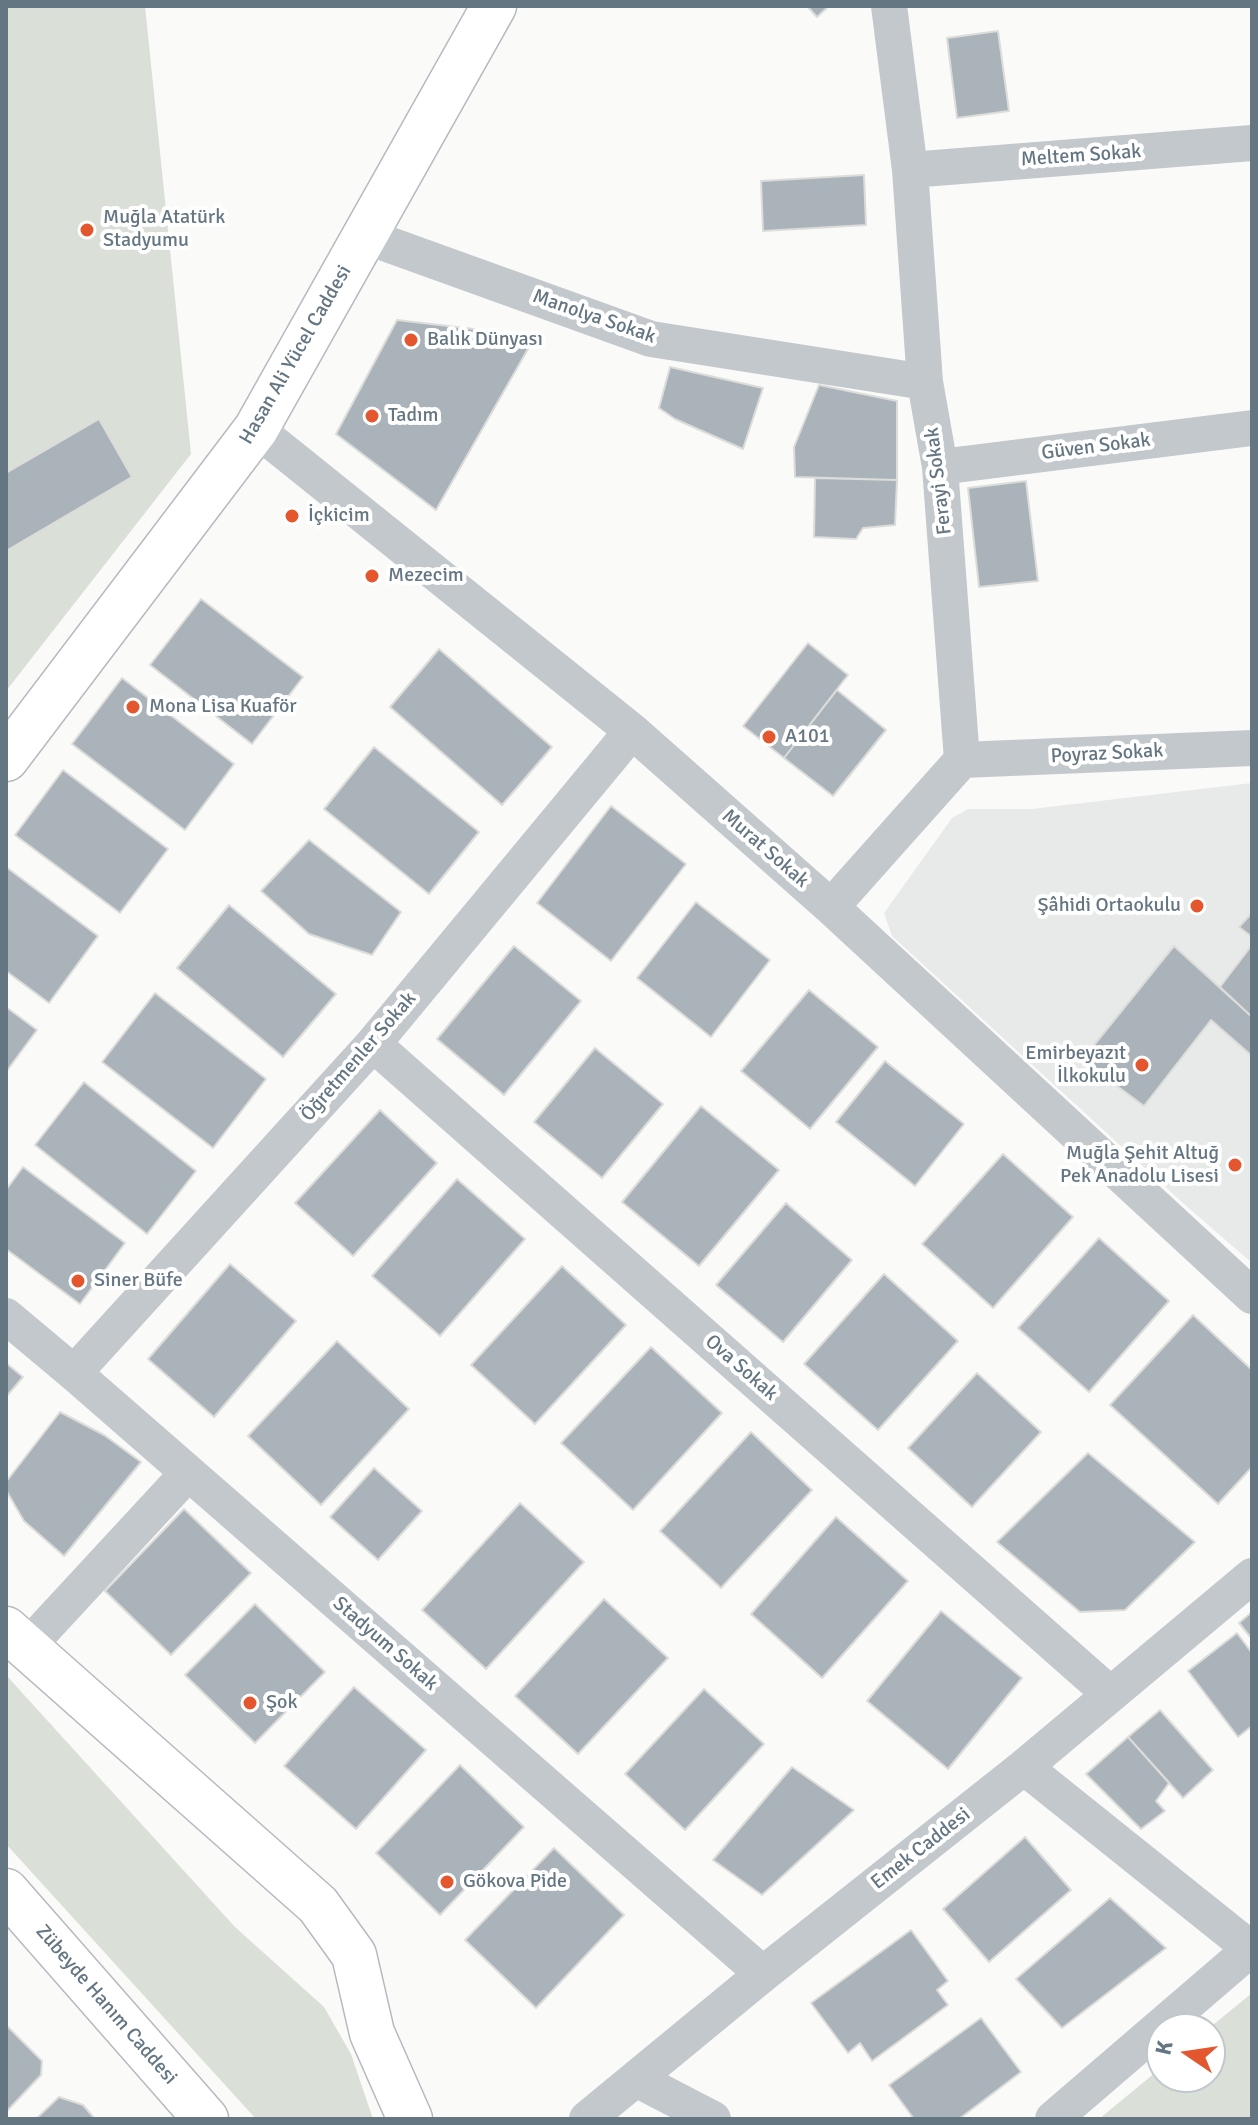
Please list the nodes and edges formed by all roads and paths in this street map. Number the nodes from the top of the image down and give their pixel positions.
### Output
1 (494, 6) edge
2 (889, 6) edge
3 (1252, 143) edge
4 (910, 170) junction
5 (365, 236) junction
6 (925, 382) junction
7 (1252, 428) edge
8 (256, 429) junction
9 (940, 467) junction
10 (632, 731) junction
11 (1252, 748) edge
12 (6, 759) edge
13 (962, 760) junction
14 (831, 907) junction
15 (373, 1044) junction
16 (1252, 1296) edge
17 (6, 1316) edge
18 (74, 1373) junction
19 (188, 1473) junction
20 (1252, 1576) edge
21 (16, 1638) edge
22 (1109, 1693) junction
23 (1024, 1767) junction
24 (6, 1891) edge
25 (1252, 1948) edge
26 (763, 1974) junction
27 (636, 2079) junction
28 (206, 2119) edge
29 (410, 2119) edge
30 (587, 2119) edge
31 (713, 2119) edge
32 (1053, 2119) edge

1 - 5 main road, Hasan Ali Yücel Caddesi
2 - 4 street, Ferayi Sokak
3 - 4 street, Meltem Sokak
4 - 6 street, Ferayi Sokak
5 - 6 street, Manolya Sokak
5 - 8 main road, Hasan Ali Yücel Caddesi
6 - 9 street, Ferayi Sokak
7 - 9 street, Güven Sokak
8 - 10 street, Murat Sokak
8 - 12 main road, Hasan Ali Yücel Caddesi
9 - 13 street, Ferayi Sokak
10 - 14 street, Murat Sokak
10 - 15 street, Öğretmenler Sokak
11 - 13 street, Poyraz Sokak
13 - 14 street
14 - 16 street, Murat Sokak
15 - 18 street, Öğretmenler Sokak
15 - 22 street, Ova Sokak
17 - 18 street, Stadyum Sokak
18 - 19 street, Stadyum Sokak
19 - 21 street
19 - 26 street, Stadyum Sokak
20 - 22 street, Emek Caddesi
21 - 29 main road
22 - 23 street, Emek Caddesi
23 - 25 street
23 - 26 street, Emek Caddesi
24 - 28 main road, Zübeyde Hanım Caddesi
25 - 32 street
26 - 27 street, Emek Caddesi
27 - 30 street, Emek Caddesi
27 - 31 street

